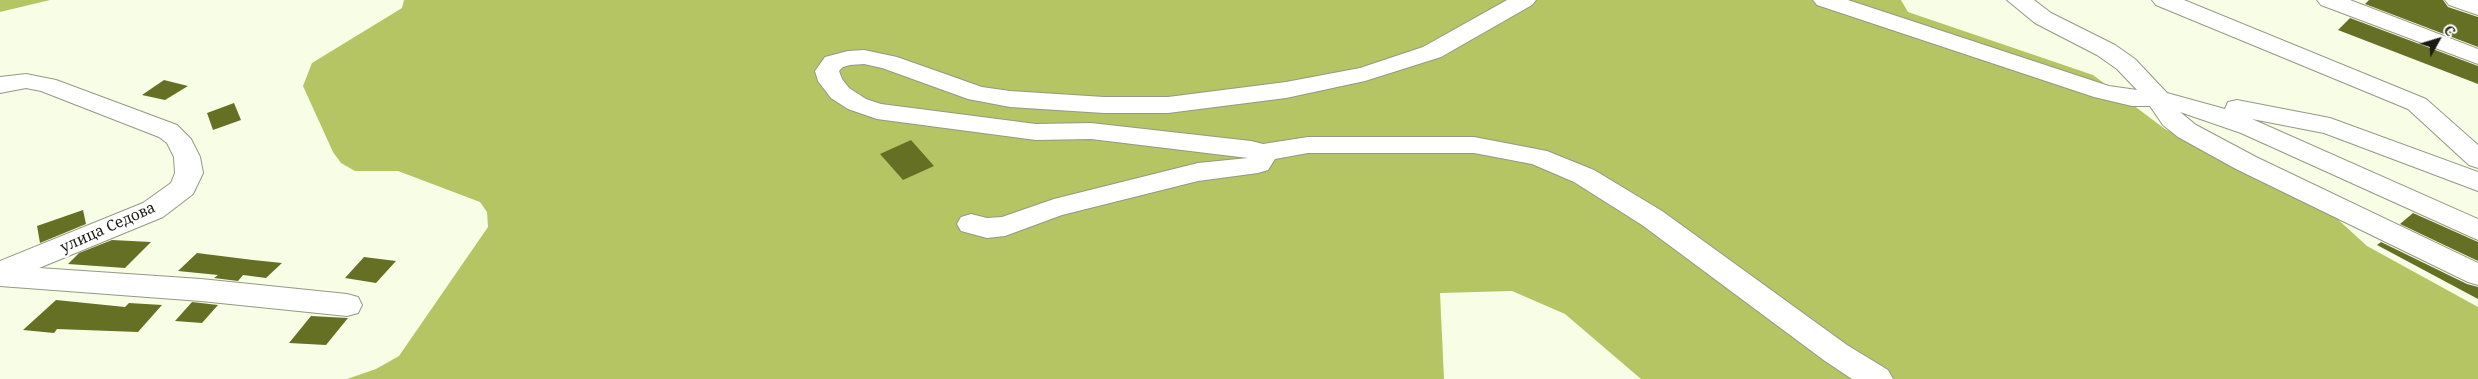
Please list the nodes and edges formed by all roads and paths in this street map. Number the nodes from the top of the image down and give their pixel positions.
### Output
1 (1524, 0) edge
2 (1825, 0) edge
3 (2019, 0) edge
4 (2164, 0) edge
5 (2329, 0) edge
6 (2368, 0) edge
7 (2457, 0) edge
8 (2478, 8) edge
9 (2478, 42) edge
10 (2478, 57) edge
11 (0, 85) edge
12 (2158, 98) junction
13 (1260, 153) junction
14 (2478, 160) edge
15 (2478, 182) edge
16 (971, 224) dead end
17 (2478, 230) edge
18 (0, 274) edge
19 (2478, 275) edge
20 (347, 305) dead end
21 (1877, 379) edge

1 - 13 street
2 - 12 street
3 - 12 street
4 - 14 street
5 - 10 street
6 - 9 street
7 - 8 street
11 - 18 street, улица Седова
12 - 15 street
12 - 17 street
12 - 19 street
13 - 16 street
13 - 21 street
18 - 20 street, улица Седова

